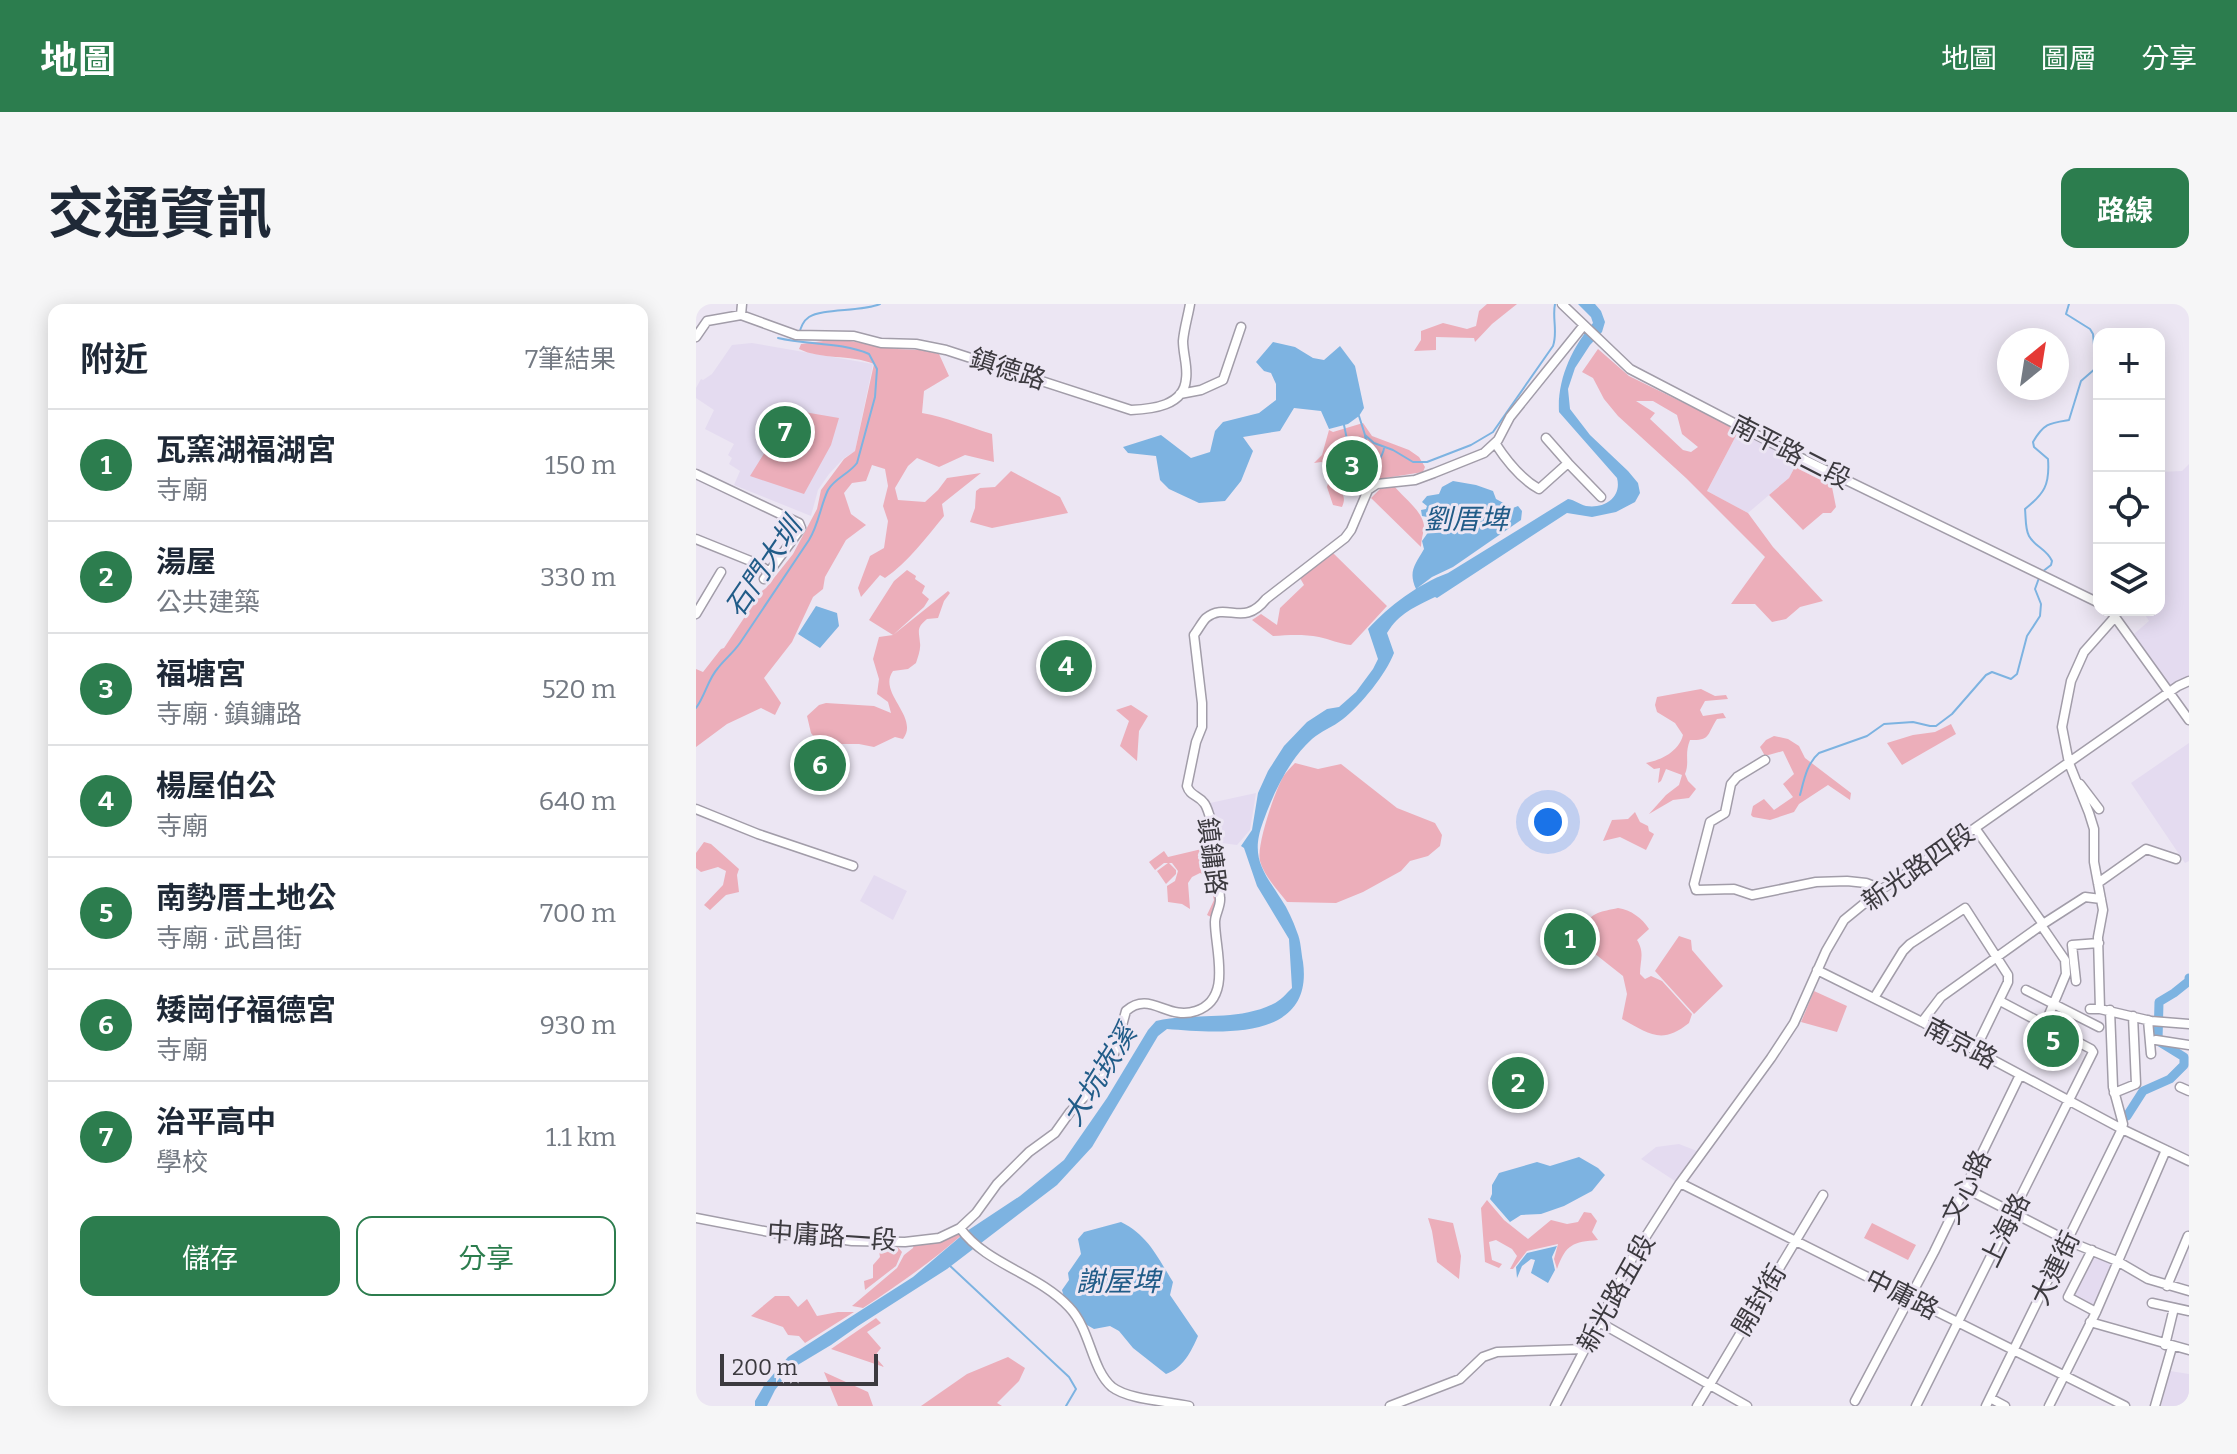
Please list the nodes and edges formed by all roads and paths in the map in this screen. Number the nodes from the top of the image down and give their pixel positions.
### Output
1 (742, 304) edge
2 (1190, 304) edge
3 (1562, 304) edge
4 (741, 315) junction
5 (1586, 326) junction
6 (1241, 327) dead end
7 (696, 337) edge
8 (945, 340) dead end
9 (948, 350) junction
10 (1180, 394) junction
11 (1546, 438) dead end
12 (1495, 443) junction
13 (1568, 463) junction
14 (696, 474) edge
15 (1601, 497) dead end
16 (696, 539) edge
17 (721, 572) dead end
18 (2093, 600) edge
19 (696, 614) edge
20 (2110, 616) edge
21 (2114, 616) edge
22 (2189, 681) edge
23 (2170, 693) junction
24 (2189, 720) edge
25 (1765, 760) dead end
26 (2069, 763) junction
27 (2073, 774) junction
28 (696, 809) edge
29 (2099, 809) dead end
30 (1975, 828) junction
31 (2176, 859) dead end
32 (853, 866) dead end
33 (2098, 883) junction
34 (1882, 889) junction
35 (2101, 899) junction
36 (2042, 925) junction
37 (2099, 943) junction
38 (1997, 957) junction
39 (1817, 970) junction
40 (2076, 981) dead end
41 (2026, 990) dead end
42 (1874, 998) junction
43 (2000, 1001) junction
44 (2054, 1004) junction
45 (2100, 1009) junction
46 (2133, 1016) junction
47 (2150, 1020) junction
48 (1922, 1022) junction
49 (2045, 1024) junction
50 (2189, 1024) edge
51 (2099, 1027) dead end
52 (2156, 1040) dead end
53 (2189, 1045) edge
54 (1975, 1050) junction
55 (2151, 1054) dead end
56 (2020, 1075) junction
57 (2180, 1087) dead end
58 (2189, 1091) edge
59 (2114, 1093) junction
60 (2068, 1101) junction
61 (2122, 1129) junction
62 (2166, 1150) junction
63 (2189, 1161) edge
64 (1680, 1183) junction
65 (1965, 1188) junction
66 (1823, 1195) dead end
67 (2014, 1212) junction
68 (696, 1218) edge
69 (962, 1230) junction
70 (2188, 1236) edge
71 (1795, 1240) junction
72 (2068, 1241) junction
73 (2092, 1250) junction
74 (2117, 1261) junction
75 (2167, 1286) junction
76 (2189, 1291) edge
77 (1910, 1298) junction
78 (2152, 1303) dead end
79 (2174, 1308) junction
80 (2189, 1311) edge
81 (2096, 1312) junction
82 (1599, 1322) junction
83 (1959, 1322) junction
84 (2090, 1322) junction
85 (2169, 1346) junction
86 (1585, 1349) junction
87 (2014, 1350) junction
88 (2189, 1350) edge
89 (2065, 1375) junction
90 (1710, 1384) junction
91 (1855, 1401) dead end
92 (1988, 1402) edge
93 (1189, 1406) edge
94 (1390, 1406) edge
95 (1555, 1406) edge
96 (1697, 1406) edge
97 (1747, 1406) edge
98 (1916, 1406) edge
99 (2005, 1406) edge
100 (2049, 1406) edge
101 (2125, 1406) edge
102 (2155, 1406) edge

1 - 4 street
2 - 10 street
3 - 5 street, 南平路二段
4 - 7 street
4 - 9 street, 鎮德路
5 - 12 street, 鎮鏞路
5 - 18 street, 南平路二段
6 - 10 street, 鎮德路
8 - 9 street
9 - 10 street, 鎮德路
11 - 13 street
12 - 13 street
12 - 69 street, 鎮鏞路
13 - 15 street
14 - 16 street
17 - 19 street
20 - 26 street
21 - 23 street
22 - 23 street, 新光路四段
23 - 24 street
23 - 26 street, 新光路四段
25 - 34 street
26 - 27 street
26 - 30 street, 新光路四段
27 - 29 street
27 - 33 street
28 - 32 street
30 - 34 street, 新光路四段
30 - 36 street
31 - 33 street
33 - 35 street
34 - 39 street, 新光路四段
35 - 36 street
35 - 37 street
36 - 38 street
36 - 44 street
37 - 40 street
37 - 45 street
38 - 42 street
38 - 43 street
38 - 48 street
39 - 42 street, 南京路
39 - 64 street, 新光路四段
41 - 44 street
42 - 48 street, 南京路
43 - 49 street
43 - 54 street
44 - 49 street
44 - 51 street
45 - 46 street
45 - 59 street
46 - 47 street
46 - 59 street
47 - 50 street
47 - 55 street
48 - 54 street, 南京路
49 - 60 street, 上海路
52 - 53 street
54 - 56 street, 南京路
56 - 60 street, 南京路
56 - 65 street, 文心路
57 - 58 street
59 - 61 street
60 - 61 street, 南京路
60 - 67 street, 上海路
61 - 62 street, 南京路
61 - 72 street, 大連街
62 - 63 street, 南京路
62 - 74 street
64 - 71 street, 中庸路
64 - 82 street, 新光路五段
65 - 67 street
65 - 77 street, 文心路
66 - 71 street, 開封街
67 - 72 street
67 - 83 street, 上海路
68 - 69 street, 中庸路一段
69 - 93 street
70 - 75 street
71 - 77 street, 中庸路
71 - 90 street, 開封街
72 - 73 street
72 - 87 street, 大連街
73 - 74 street
73 - 81 street
74 - 75 street
74 - 81 street
75 - 76 street
77 - 83 street, 中庸路
77 - 91 street, 文心路
78 - 79 street
79 - 80 street
79 - 85 street
81 - 84 street
82 - 86 street, 新光路五段
82 - 90 street
83 - 87 street, 中庸路
83 - 98 street, 上海路
84 - 85 street
84 - 89 street
85 - 88 street
85 - 102 street
86 - 94 street
86 - 95 street, 新光路五段
87 - 89 street, 中庸路
87 - 92 street, 大連街
89 - 100 street
89 - 101 street, 中庸路
90 - 96 street, 開封街
90 - 97 street
92 - 99 street

